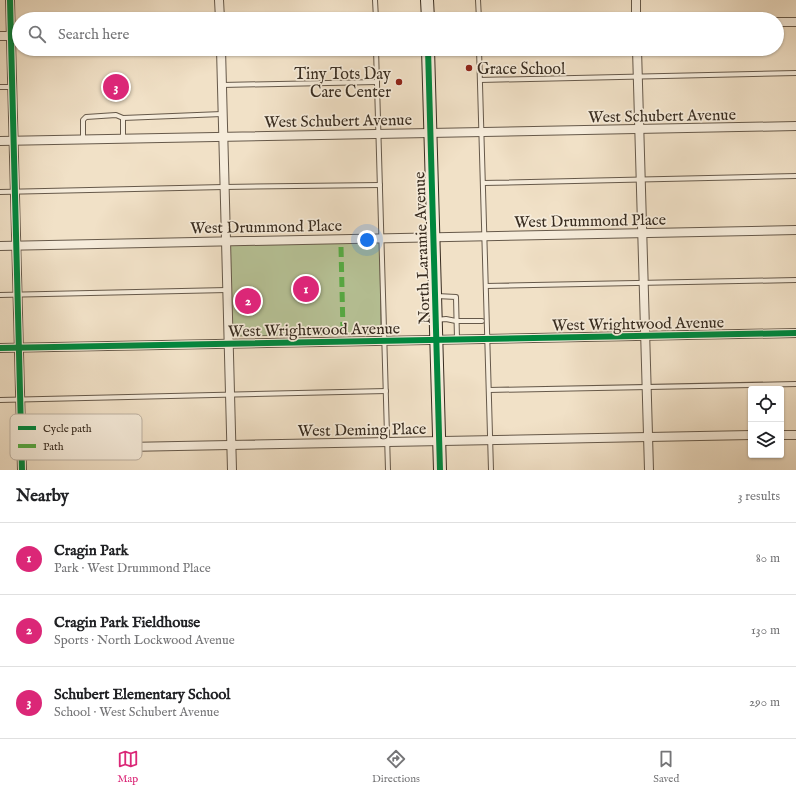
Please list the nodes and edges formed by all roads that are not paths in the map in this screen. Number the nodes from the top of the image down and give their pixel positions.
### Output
1 (10, 0) edge
2 (219, 0) edge
3 (375, 0) edge
4 (427, 0) edge
5 (478, 0) edge
6 (636, 0) edge
7 (220, 12) edge
8 (376, 12) edge
9 (428, 12) edge
10 (479, 12) edge
11 (636, 12) edge
12 (12, 14) edge
13 (784, 22) edge
14 (796, 22) edge
15 (0, 36) edge
16 (12, 36) edge
17 (14, 56) edge
18 (220, 56) edge
19 (376, 56) edge
20 (428, 56) edge
21 (479, 56) edge
22 (637, 56) edge
23 (796, 73) edge
24 (638, 76) junction
25 (480, 80) junction
26 (377, 82) junction
27 (221, 85) junction
28 (12, 87) junction
29 (0, 88) edge
30 (222, 114) junction
31 (123, 118) junction
32 (796, 126) edge
33 (639, 129) junction
34 (482, 132) junction
35 (431, 133) junction
36 (379, 134) junction
37 (223, 136) junction
38 (123, 138) junction
39 (83, 139) junction
40 (14, 140) junction
41 (0, 141) edge
42 (796, 176) edge
43 (641, 180) junction
44 (483, 183) junction
45 (380, 186) junction
46 (224, 187) junction
47 (15, 191) junction
48 (0, 192) edge
49 (796, 230) edge
50 (642, 233) junction
51 (485, 236) junction
52 (434, 237) junction
53 (382, 238) junction
54 (226, 241) junction
55 (16, 245) junction
56 (0, 246) edge
57 (796, 280) edge
58 (644, 283) junction
59 (486, 286) junction
60 (227, 290) junction
61 (0, 295) edge
62 (18, 295) junction
63 (435, 296) junction
64 (436, 320) junction
65 (456, 321) junction
66 (482, 321) dead end
67 (796, 333) edge
68 (645, 336) junction
69 (488, 338) junction
70 (457, 339) junction
71 (385, 340) junction
72 (437, 340) junction
73 (228, 344) junction
74 (0, 348) edge
75 (19, 348) junction
76 (796, 384) edge
77 (646, 387) junction
78 (489, 390) junction
79 (386, 391) junction
80 (230, 395) junction
81 (0, 400) edge
82 (20, 400) junction
83 (21, 414) edge
84 (748, 435) edge
85 (784, 435) edge
86 (796, 435) edge
87 (648, 437) junction
88 (490, 440) junction
89 (439, 441) junction
90 (388, 442) junction
91 (231, 445) junction
92 (142, 447) edge
93 (232, 470) edge
94 (388, 470) edge
95 (440, 470) edge
96 (491, 470) edge
97 (649, 470) edge

1 - 12 street
2 - 7 street
3 - 8 lane
4 - 9 street
5 - 10 lane
6 - 11 street
13 - 14 street
15 - 16 street
17 - 28 street
18 - 27 street
19 - 26 lane
20 - 35 street, North Laramie Avenue
21 - 25 lane
22 - 24 street
23 - 24 lane
24 - 25 lane
24 - 33 street
25 - 34 lane
26 - 27 lane
26 - 36 lane
27 - 30 street
28 - 29 lane
28 - 40 street
30 - 31 lane
30 - 37 street
31 - 38 lane
31 - 39 lane
32 - 33 street, West Schubert Avenue
33 - 34 street, West Schubert Avenue
33 - 43 street
34 - 35 street, West Schubert Avenue
34 - 44 lane
35 - 36 street, West Schubert Avenue
35 - 52 street, North Laramie Avenue
36 - 37 street, West Schubert Avenue
36 - 45 lane
37 - 38 street, West Schubert Avenue
37 - 46 street
38 - 39 street, West Schubert Avenue
39 - 40 street, West Schubert Avenue
40 - 41 street, West Schubert Avenue
40 - 47 street
42 - 43 lane
43 - 44 lane
43 - 50 street
44 - 51 lane
45 - 46 lane
45 - 53 lane
46 - 47 lane
46 - 54 street
47 - 48 lane
47 - 55 street
49 - 50 street, West Drummond Place
50 - 51 street, West Drummond Place
50 - 58 street
51 - 52 street, West Drummond Place
51 - 59 lane
52 - 53 street, West Drummond Place
52 - 63 street, North Laramie Avenue
53 - 54 street, West Drummond Place
53 - 71 lane
54 - 55 street, West Drummond Place
54 - 60 street
55 - 56 street, West Drummond Place
55 - 62 street
57 - 58 lane
58 - 59 lane
58 - 68 street
59 - 69 lane
60 - 62 lane
60 - 73 street
61 - 62 lane
62 - 75 street
63 - 64 street, North Laramie Avenue
63 - 65 lane
64 - 65 lane
64 - 72 street, North Laramie Avenue
65 - 66 lane
65 - 70 lane
67 - 68 street, West Wrightwood Avenue
68 - 69 street, West Wrightwood Avenue
68 - 77 street
69 - 70 street, West Wrightwood Avenue
69 - 78 lane
70 - 72 street, West Wrightwood Avenue
71 - 72 street, West Wrightwood Avenue
71 - 73 street, West Wrightwood Avenue
71 - 79 lane
72 - 89 street, North Laramie Avenue
73 - 75 street, West Wrightwood Avenue
73 - 80 street
74 - 75 street, West Wrightwood Avenue
75 - 82 street
76 - 77 lane
77 - 78 lane
77 - 87 street
78 - 88 lane
79 - 80 lane
79 - 90 lane
80 - 82 lane
80 - 91 street
81 - 82 lane
82 - 83 street
84 - 87 street, West Deming Place
85 - 86 street
87 - 88 street, West Deming Place
87 - 97 street
88 - 89 street, West Deming Place
88 - 96 lane
89 - 90 street, West Deming Place
89 - 95 street, North Laramie Avenue
90 - 91 street, West Deming Place
90 - 94 lane
91 - 92 street, West Deming Place
91 - 93 street

